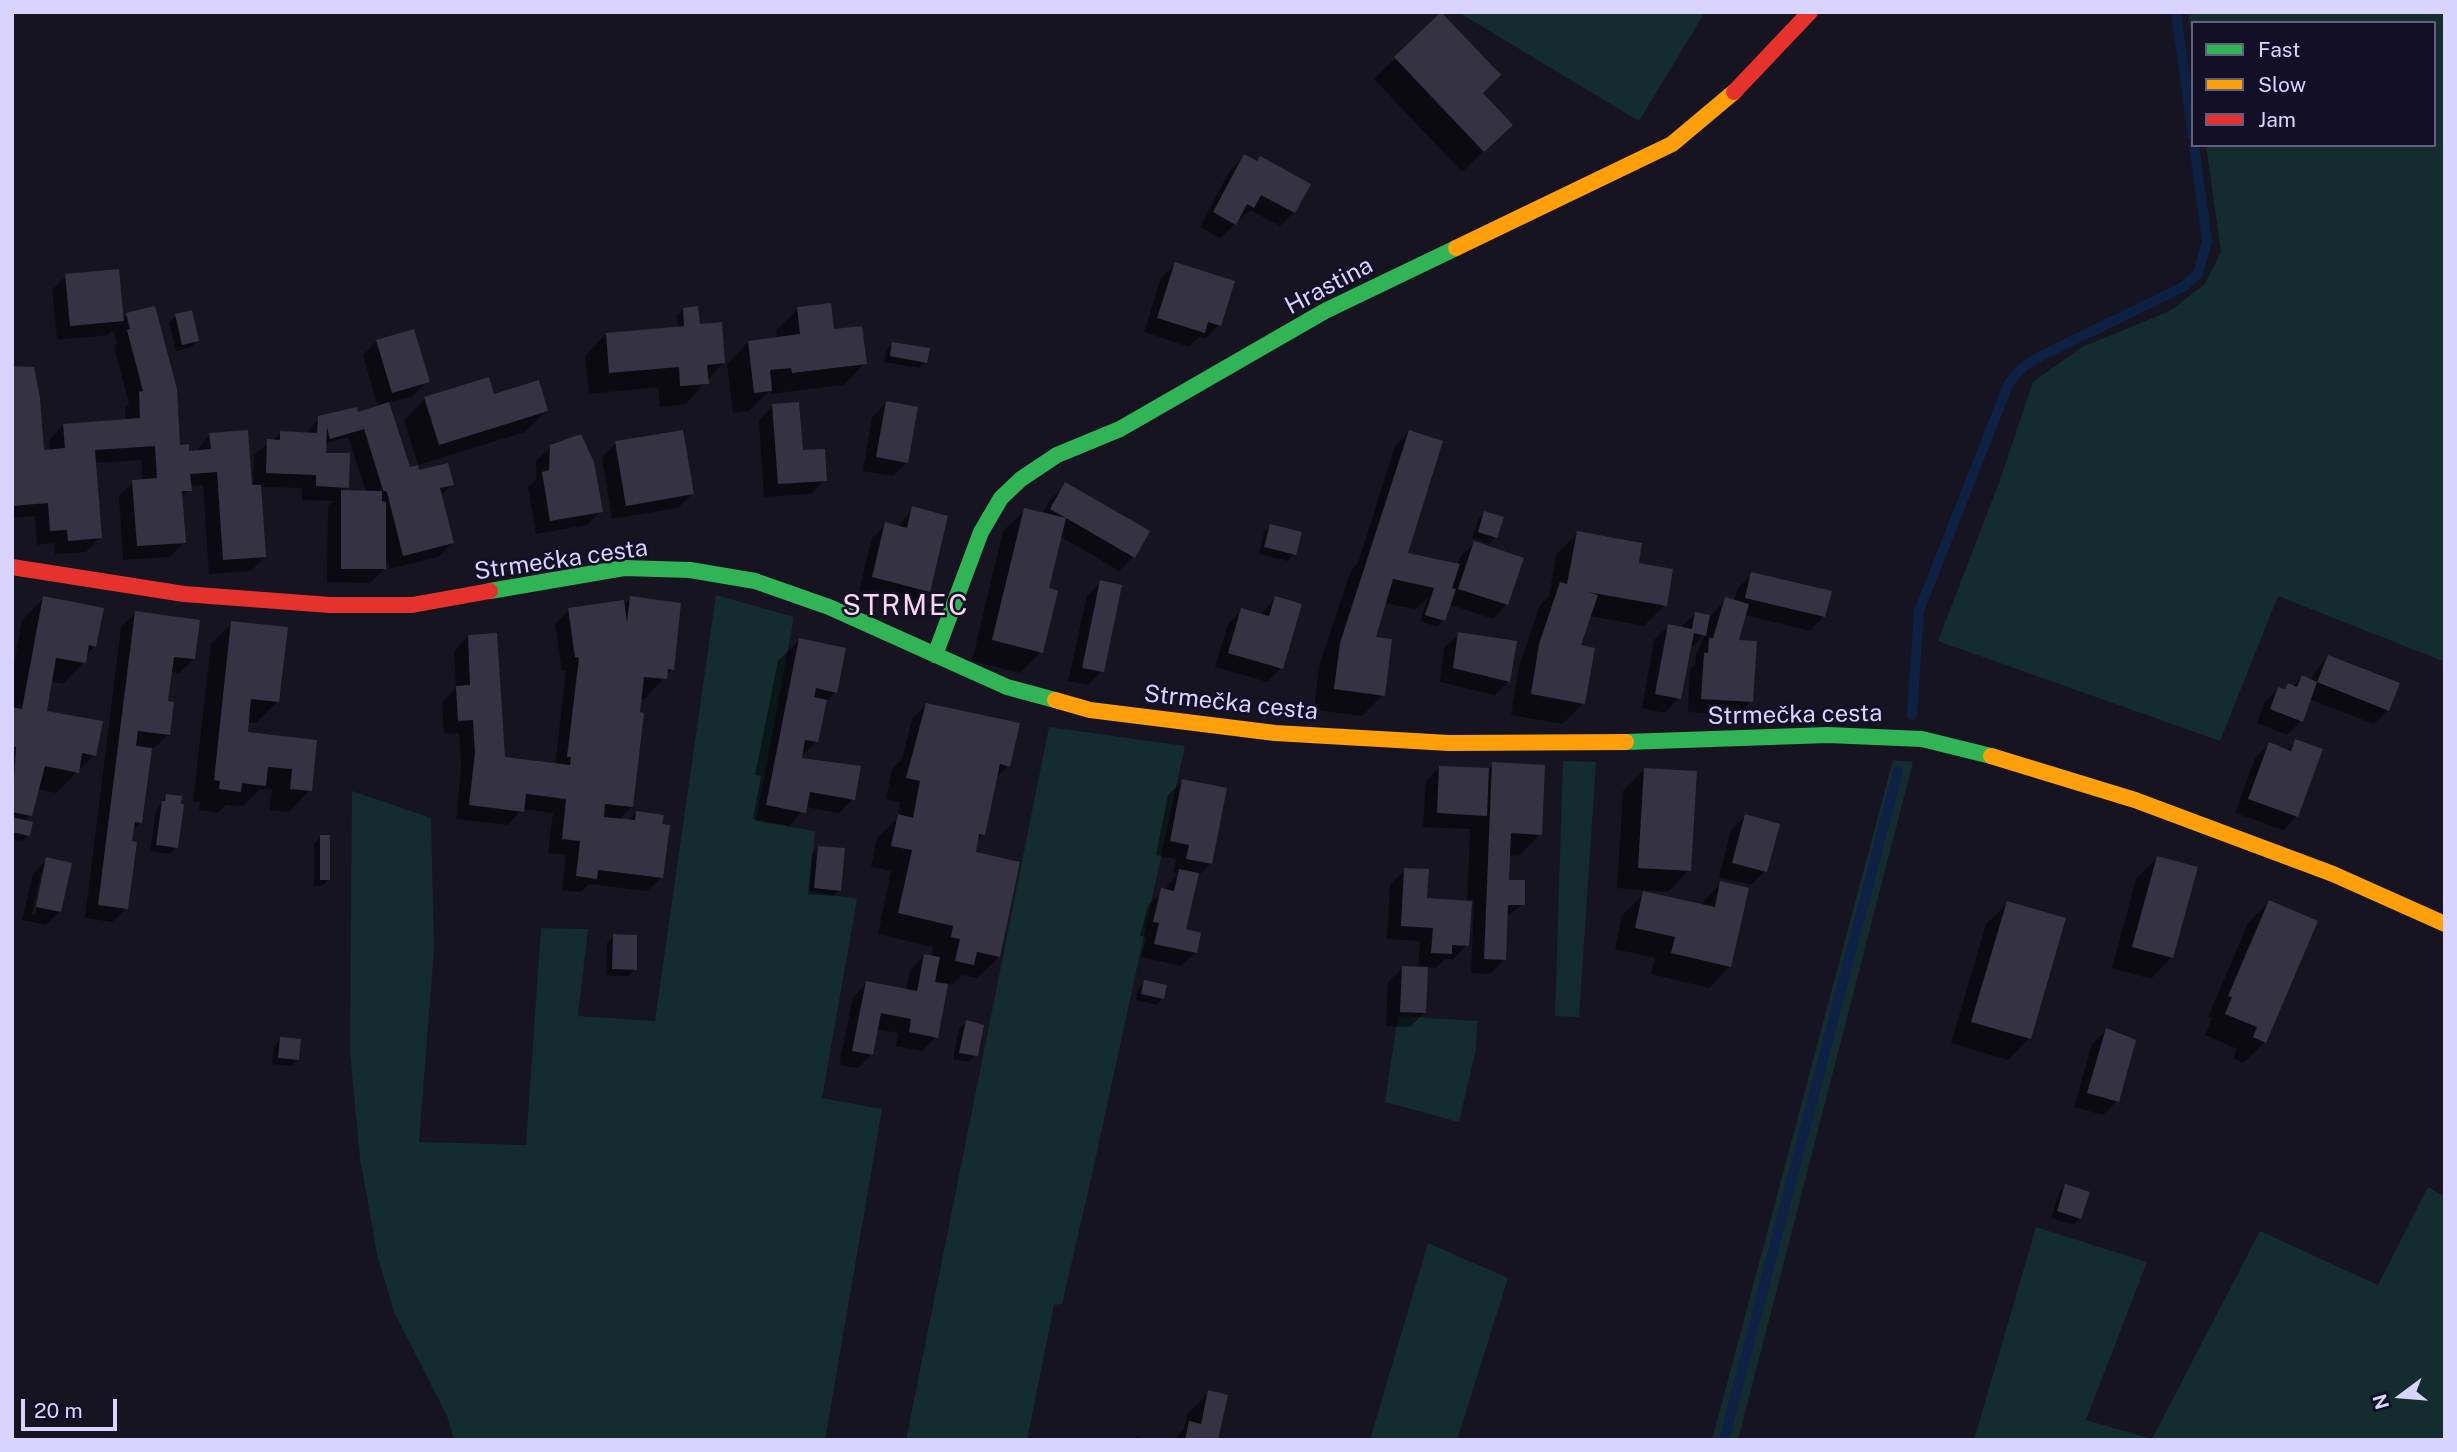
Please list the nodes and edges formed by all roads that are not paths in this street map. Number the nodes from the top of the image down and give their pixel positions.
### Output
1 (1810, 12) edge
2 (12, 567) edge
3 (935, 655) junction
4 (2445, 924) edge

1 - 3 street, Hrastina
2 - 3 street, Strmečka cesta
3 - 4 street, Strmečka cesta

